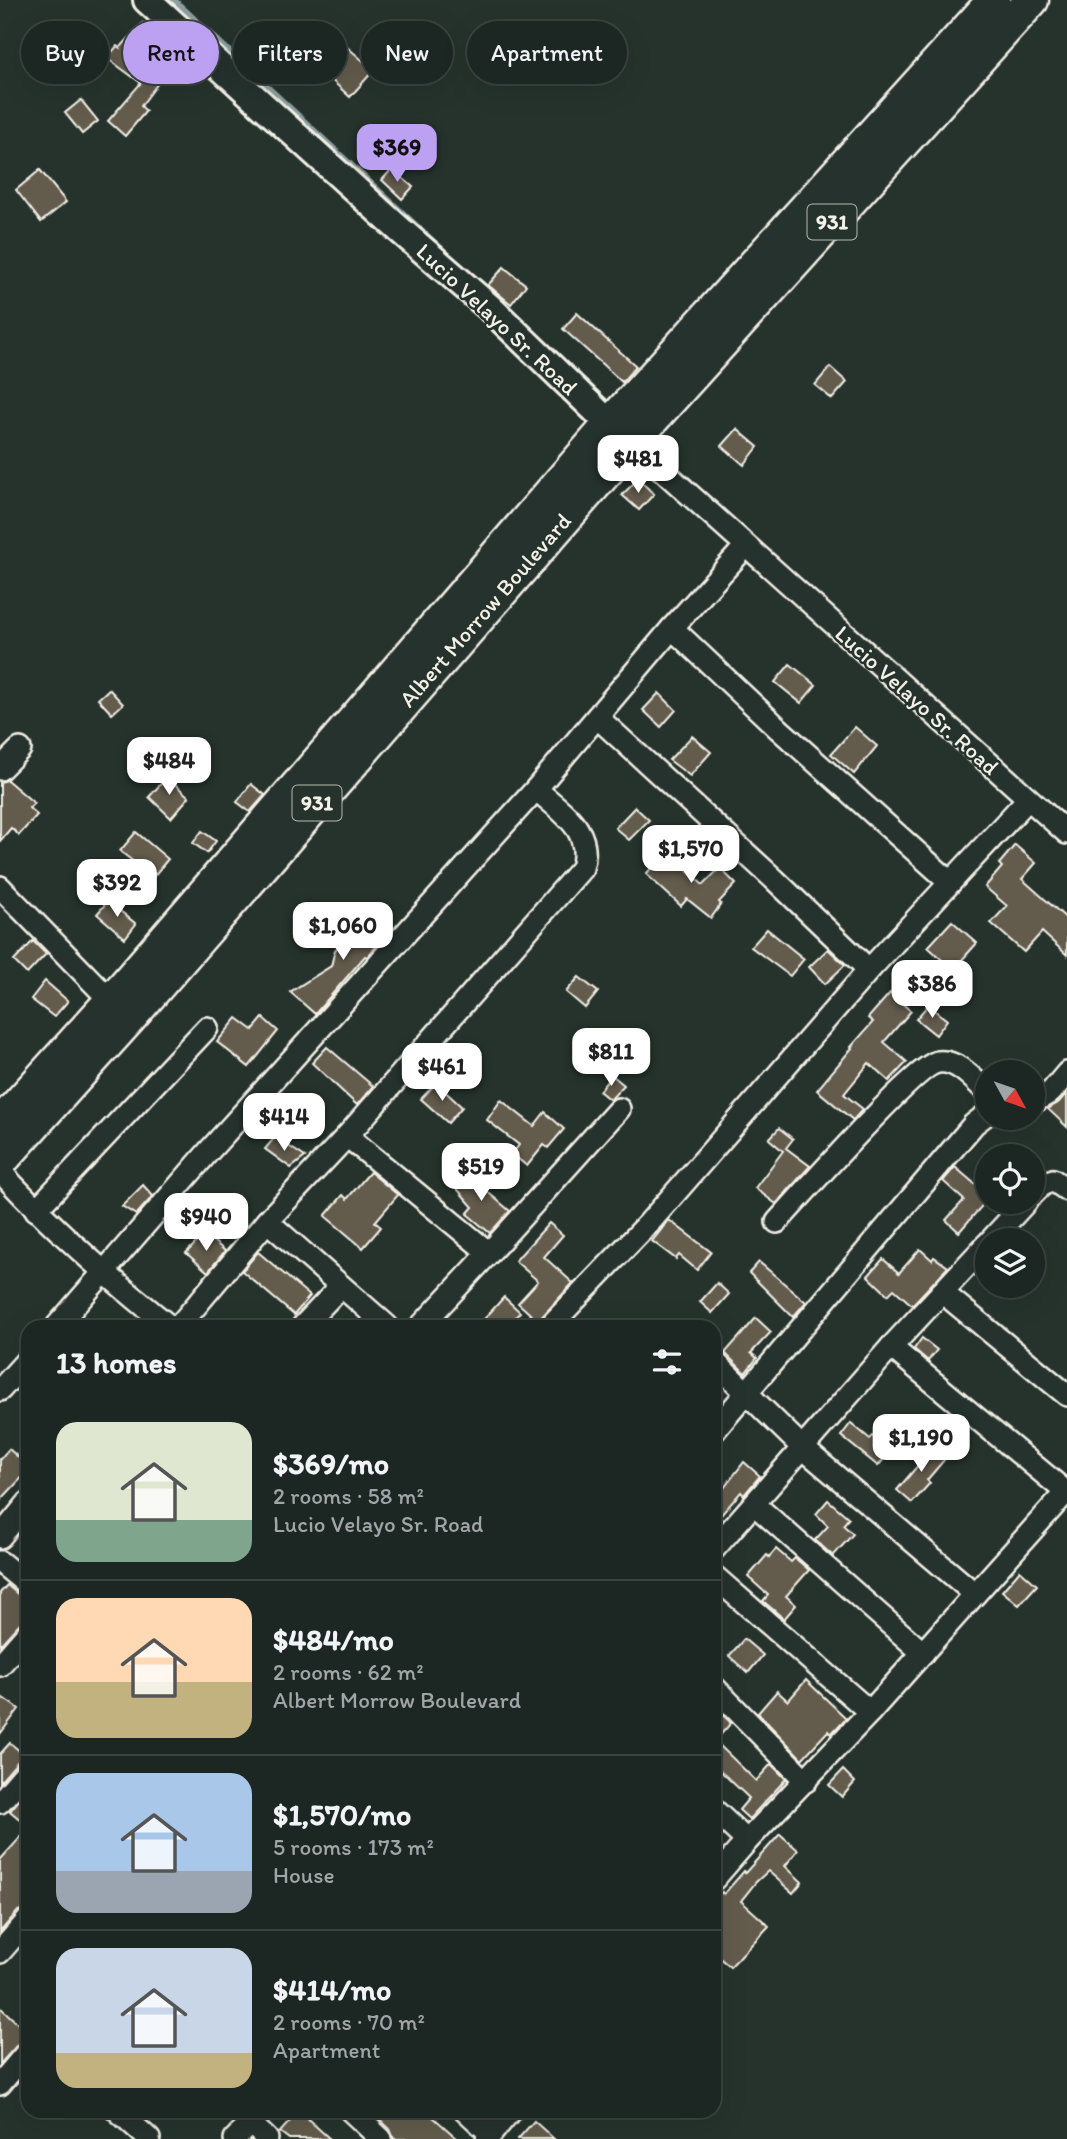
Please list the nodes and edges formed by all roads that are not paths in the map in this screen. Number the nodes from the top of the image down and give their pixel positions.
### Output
1 (147, 0) edge
2 (994, 0) edge
3 (1032, 0) edge
4 (620, 433) junction
5 (745, 547) junction
6 (672, 628) junction
7 (597, 717) junction
8 (20, 749) dead end
9 (0, 769) edge
10 (536, 789) junction
11 (1028, 799) junction
12 (1067, 833) edge
13 (950, 882) junction
14 (0, 887) edge
15 (869, 970) junction
16 (111, 1001) junction
17 (206, 1028) dead end
18 (1067, 1073) edge
19 (975, 1081) edge
20 (1045, 1095) edge
21 (620, 1109) dead end
22 (975, 1123) edge
23 (0, 1124) edge
24 (347, 1136) junction
25 (0, 1162) edge
26 (0, 1171) edge
27 (1045, 1184) edge
28 (1067, 1190) edge
29 (36, 1210) junction
30 (1015, 1214) edge
31 (267, 1221) junction
32 (777, 1222) dead end
33 (1001, 1228) edge
34 (489, 1253) junction
35 (975, 1256) edge
36 (104, 1274) junction
37 (341, 1286) junction
38 (942, 1292) junction
39 (62, 1320) edge
40 (162, 1320) edge
41 (183, 1320) edge
42 (309, 1320) edge
43 (380, 1320) edge
44 (427, 1320) edge
45 (556, 1320) edge
46 (891, 1347) junction
47 (21, 1367) edge
48 (721, 1368) edge
49 (0, 1390) edge
50 (748, 1393) junction
51 (1067, 1395) edge
52 (721, 1423) edge
53 (804, 1449) junction
54 (1067, 1492) edge
55 (754, 1504) junction
56 (21, 1512) edge
57 (0, 1537) edge
58 (721, 1541) edge
59 (0, 1562) edge
60 (21, 1579) edge
61 (721, 1582) edge
62 (975, 1594) junction
63 (21, 1641) edge
64 (923, 1653) junction
65 (0, 1665) edge
66 (721, 1693) edge
67 (870, 1712) junction
68 (21, 1778) edge
69 (806, 1781) junction
70 (0, 1802) edge
71 (721, 1817) edge
72 (747, 1841) junction
73 (721, 1871) edge
74 (21, 1928) edge
75 (0, 1952) edge
76 (21, 2059) edge
77 (0, 2084) edge
78 (126, 2118) edge
79 (243, 2118) edge
80 (244, 2118) edge
81 (359, 2118) edge
82 (472, 2118) edge
83 (504, 2118) edge
84 (489, 2137) edge
85 (149, 2139) edge
86 (235, 2139) edge
87 (267, 2139) edge
88 (381, 2139) edge

1 - 4 main road, Lucio Velayo Sr. Road
2 - 4 highway, Albert Morrow Boulevard / 931
3 - 4 highway, Albert Morrow Boulevard / 931
4 - 5 street, Lucio Velayo Sr. Road
4 - 16 highway, Albert Morrow Boulevard / 931
4 - 25 highway, Albert Morrow Boulevard / 931
5 - 6 street
5 - 11 street, Lucio Velayo Sr. Road
6 - 7 street
6 - 13 street
7 - 10 street
7 - 15 street
8 - 9 street
10 - 24 street
10 - 36 street
11 - 12 street, Lucio Velayo Sr. Road
11 - 13 street
13 - 15 street
14 - 16 street
15 - 45 street
16 - 23 highway, Albert Morrow Boulevard / 931
17 - 29 street
18 - 20 street
19 - 32 street
21 - 34 street
22 - 50 street
24 - 31 street
24 - 34 street
26 - 29 street
27 - 28 street
29 - 36 street
30 - 33 street
31 - 37 street
31 - 41 street
34 - 44 street
35 - 38 street
36 - 39 street
36 - 40 street
37 - 42 street
37 - 43 street
38 - 46 street
38 - 51 street
46 - 53 street
46 - 54 street
47 - 49 street
48 - 50 street
50 - 52 street
50 - 53 street
53 - 55 street
53 - 62 street
54 - 62 street
55 - 58 street
55 - 64 street
56 - 57 street
59 - 60 street
61 - 67 street
62 - 64 street
63 - 65 street
64 - 67 street
66 - 69 street
67 - 69 street
68 - 70 street
69 - 72 street
71 - 72 street
72 - 73 street
74 - 75 street
76 - 77 street
78 - 85 street
79 - 86 street
80 - 87 street
81 - 88 street
82 - 84 street
83 - 84 street

